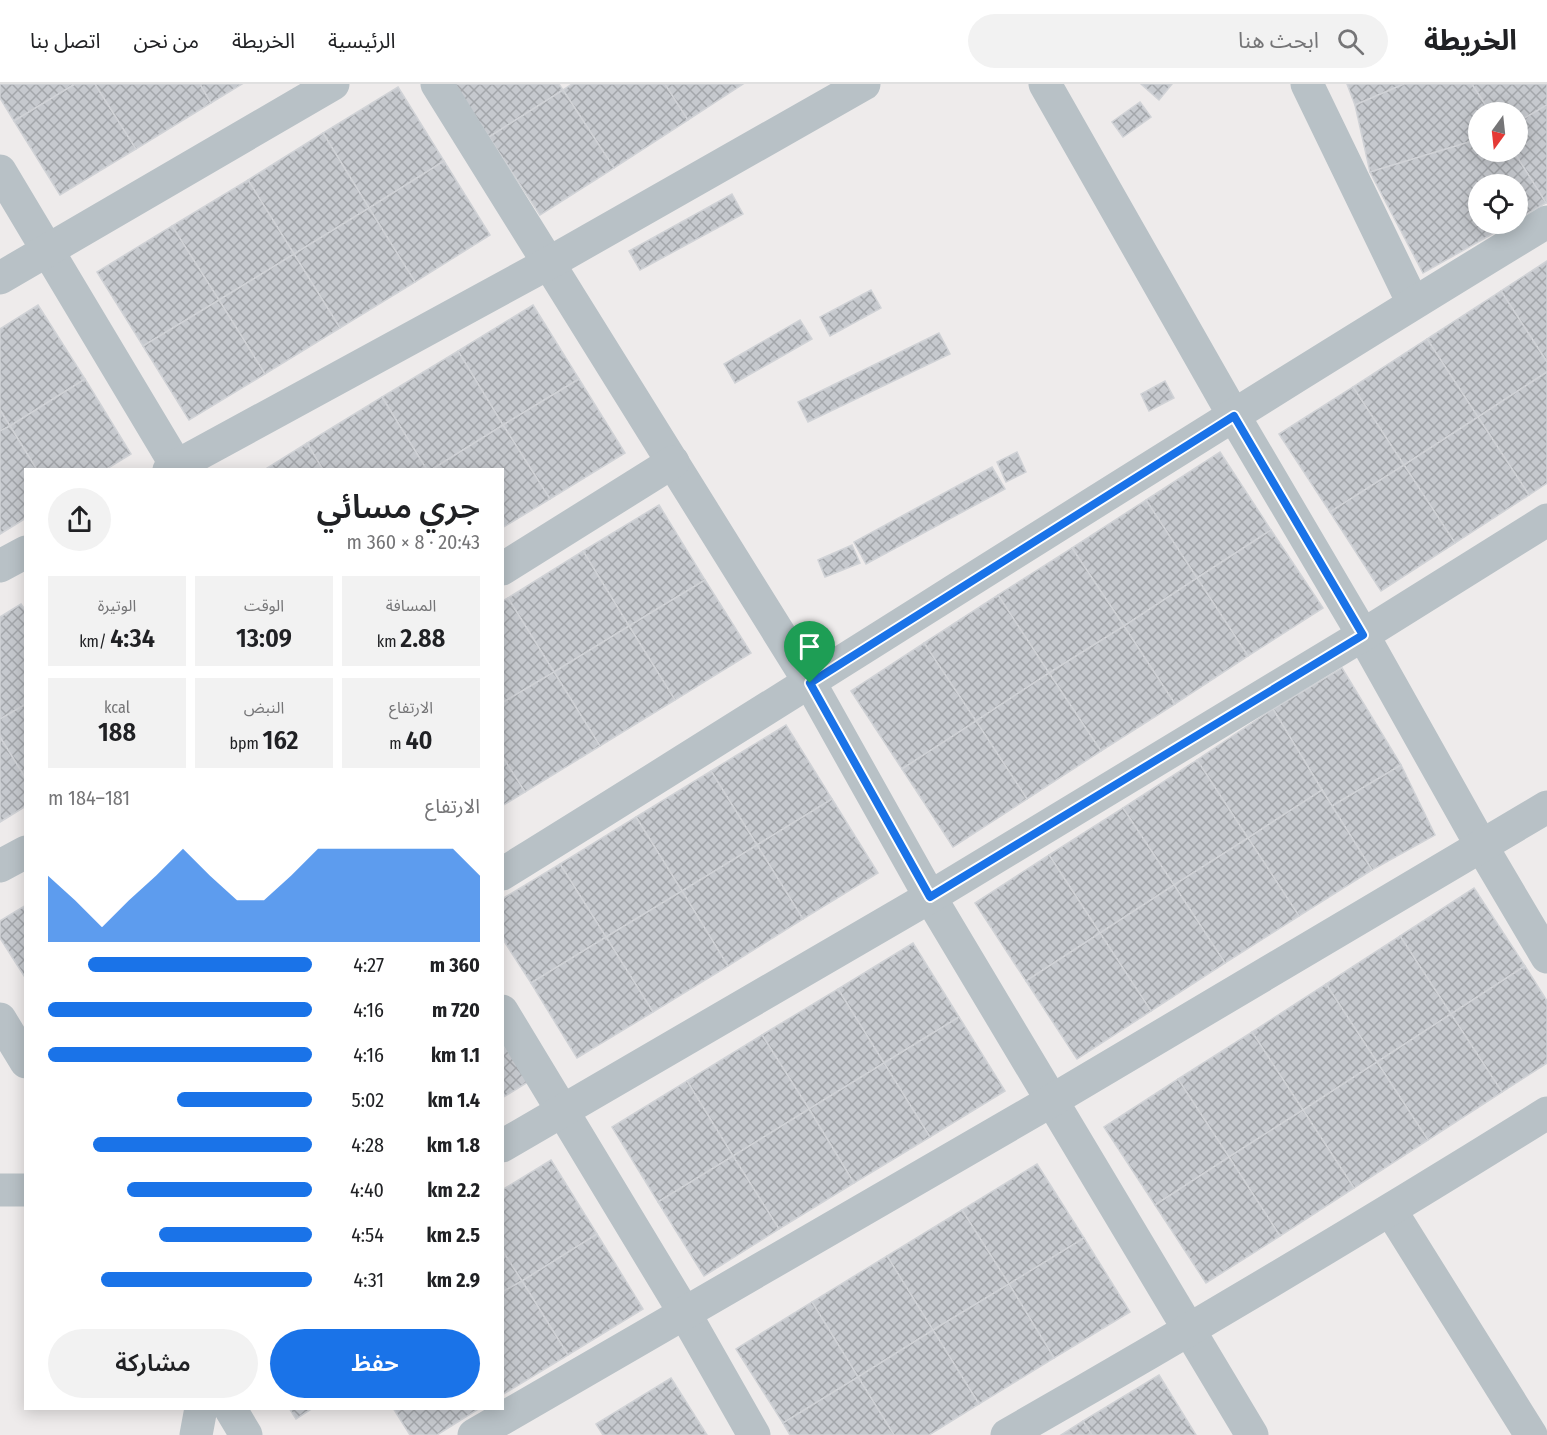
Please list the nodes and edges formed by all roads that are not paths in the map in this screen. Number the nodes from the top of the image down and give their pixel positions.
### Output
1 (333, 84) edge
2 (437, 84) edge
3 (864, 84) edge
4 (1045, 84) edge
5 (1306, 84) edge
6 (0, 171) edge
7 (1547, 222) edge
8 (46, 250) junction
9 (549, 262) junction
10 (0, 278) edge
11 (1413, 303) junction
12 (1234, 416) junction
13 (673, 462) junction
14 (175, 468) edge
15 (1547, 520) edge
16 (24, 553) edge
17 (0, 566) edge
18 (504, 568) edge
19 (1363, 635) junction
20 (810, 683) junction
21 (1547, 807) edge
22 (1482, 846) junction
23 (24, 853) edge
24 (0, 866) edge
25 (504, 873) edge
26 (930, 897) junction
27 (1547, 957) edge
28 (504, 1014) edge
29 (0, 1019) edge
30 (24, 1059) edge
31 (1051, 1101) junction
32 (563, 1110) junction
33 (1547, 1113) edge
34 (504, 1145) edge
35 (0, 1190) edge
36 (24, 1190) edge
37 (1391, 1211) junction
38 (684, 1312) junction
39 (1191, 1330) junction
40 (201, 1410) edge
41 (231, 1410) edge
42 (196, 1435) edge
43 (246, 1435) edge
44 (474, 1435) edge
45 (754, 1435) edge
46 (1007, 1435) edge
47 (1252, 1435) edge
48 (1531, 1435) edge

1 - 8 street
2 - 9 street
3 - 9 street
4 - 12 street
5 - 11 street
6 - 8 street
7 - 11 street
8 - 10 street
8 - 14 street
9 - 13 street
9 - 14 street
11 - 12 street
12 - 19 street
12 - 20 street
13 - 18 street
13 - 20 street
15 - 19 street
16 - 17 street
19 - 22 street
19 - 26 street
20 - 25 street
20 - 26 street
21 - 22 street
22 - 27 street
22 - 31 street
23 - 24 street
26 - 31 street
26 - 32 street
28 - 32 street
29 - 30 street
31 - 38 street
31 - 39 street
32 - 34 street
32 - 38 street
33 - 37 street
35 - 36 street
37 - 39 street
37 - 48 street
38 - 44 street
38 - 45 street
39 - 46 street
39 - 47 street
40 - 42 street
41 - 43 street

